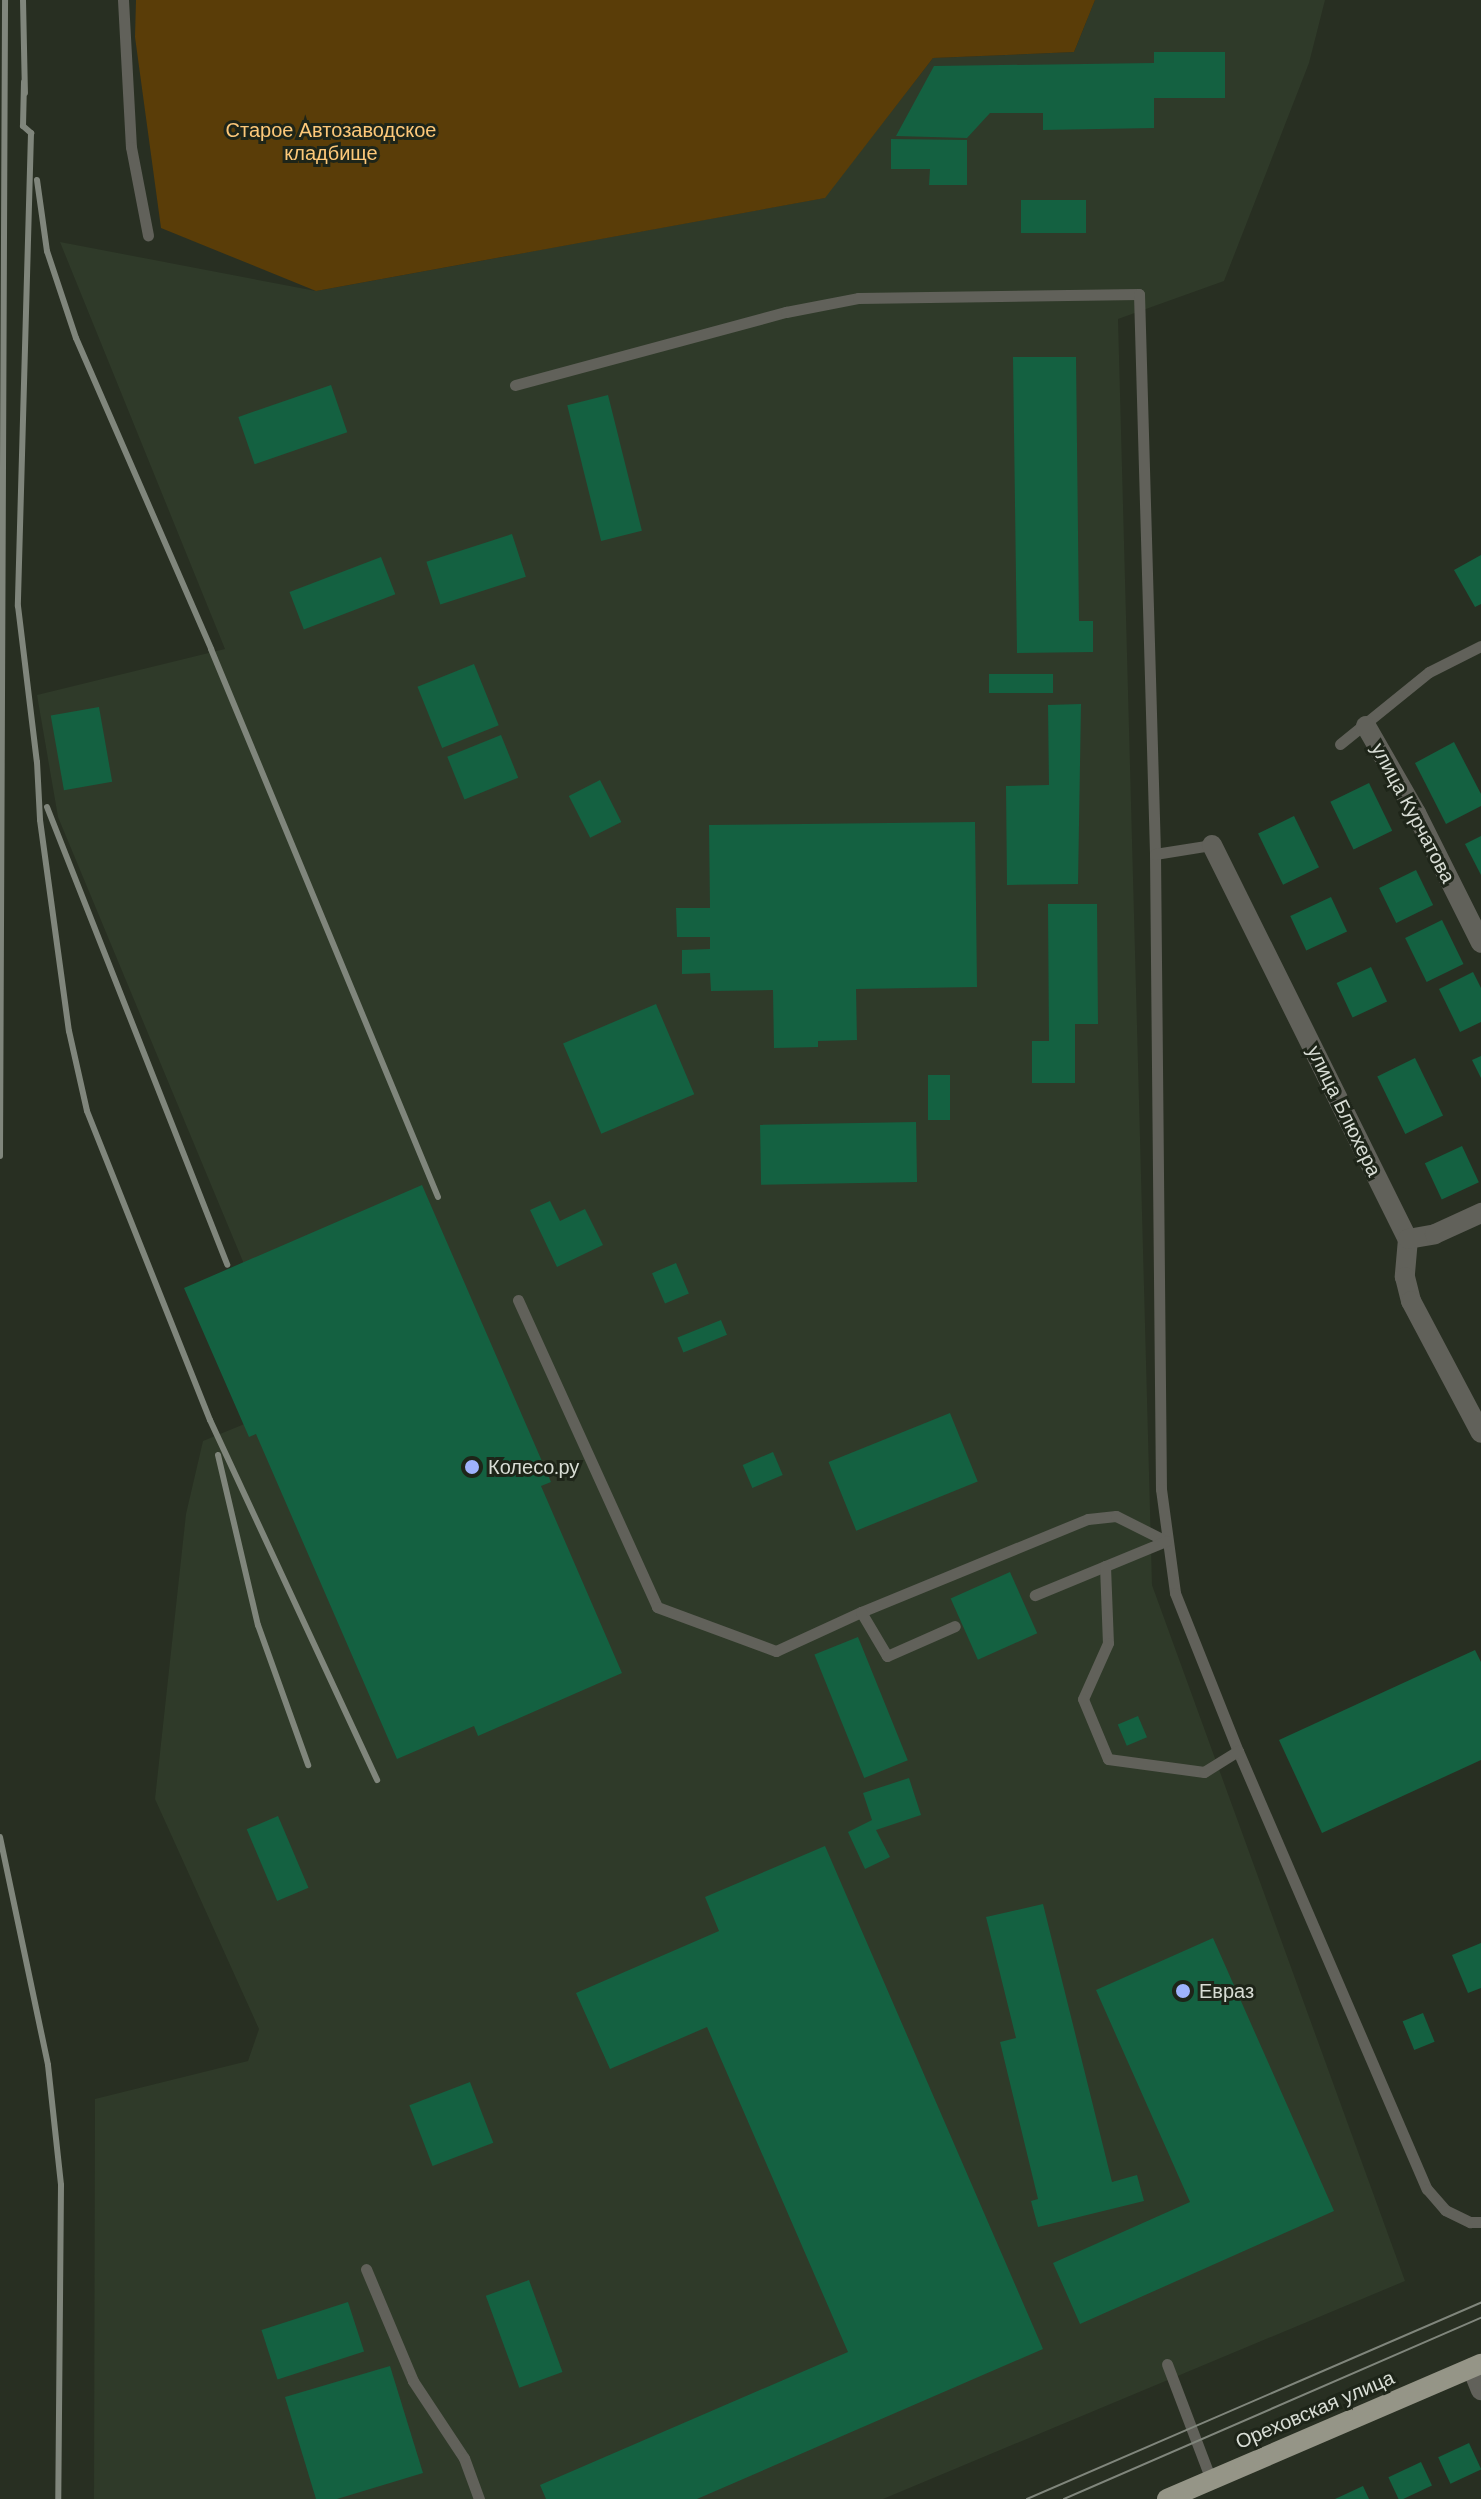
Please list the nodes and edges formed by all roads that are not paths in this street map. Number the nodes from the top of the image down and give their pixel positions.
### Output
1 (123, 0) edge
2 (148, 235) dead end
3 (515, 385) dead end
4 (1481, 646) edge
5 (1366, 726) junction
6 (1340, 744) dead end
7 (1212, 845) joint
8 (1155, 854) junction
9 (1481, 943) edge
10 (1481, 1213) edge
11 (1408, 1239) junction
12 (518, 1300) dead end
13 (1481, 1433) edge
14 (1166, 1541) junction
15 (1105, 1566) junction
16 (1035, 1595) dead end
17 (861, 1612) junction
18 (955, 1626) dead end
19 (1238, 1751) junction
20 (1481, 2222) edge
21 (366, 2269) dead end
22 (1167, 2364) dead end
23 (1477, 2366) edge
24 (1481, 2390) edge
25 (1211, 2480) junction
26 (479, 2499) edge
27 (1167, 2499) edge

1 - 2 lane
3 - 8 lane
4 - 5 lane
5 - 6 lane
5 - 9 street, улица Курчатова
7 - 8 lane, улица Блюхера
7 - 11 street, улица Блюхера
8 - 14 lane
10 - 11 street
11 - 13 street
12 - 17 lane
14 - 15 lane
14 - 17 lane
14 - 19 lane
15 - 16 lane
15 - 19 lane
17 - 18 lane
19 - 20 lane
21 - 26 lane
22 - 25 lane
23 - 24 street
23 - 25 main road, Ореховская улица
25 - 27 main road, Ореховская улица

